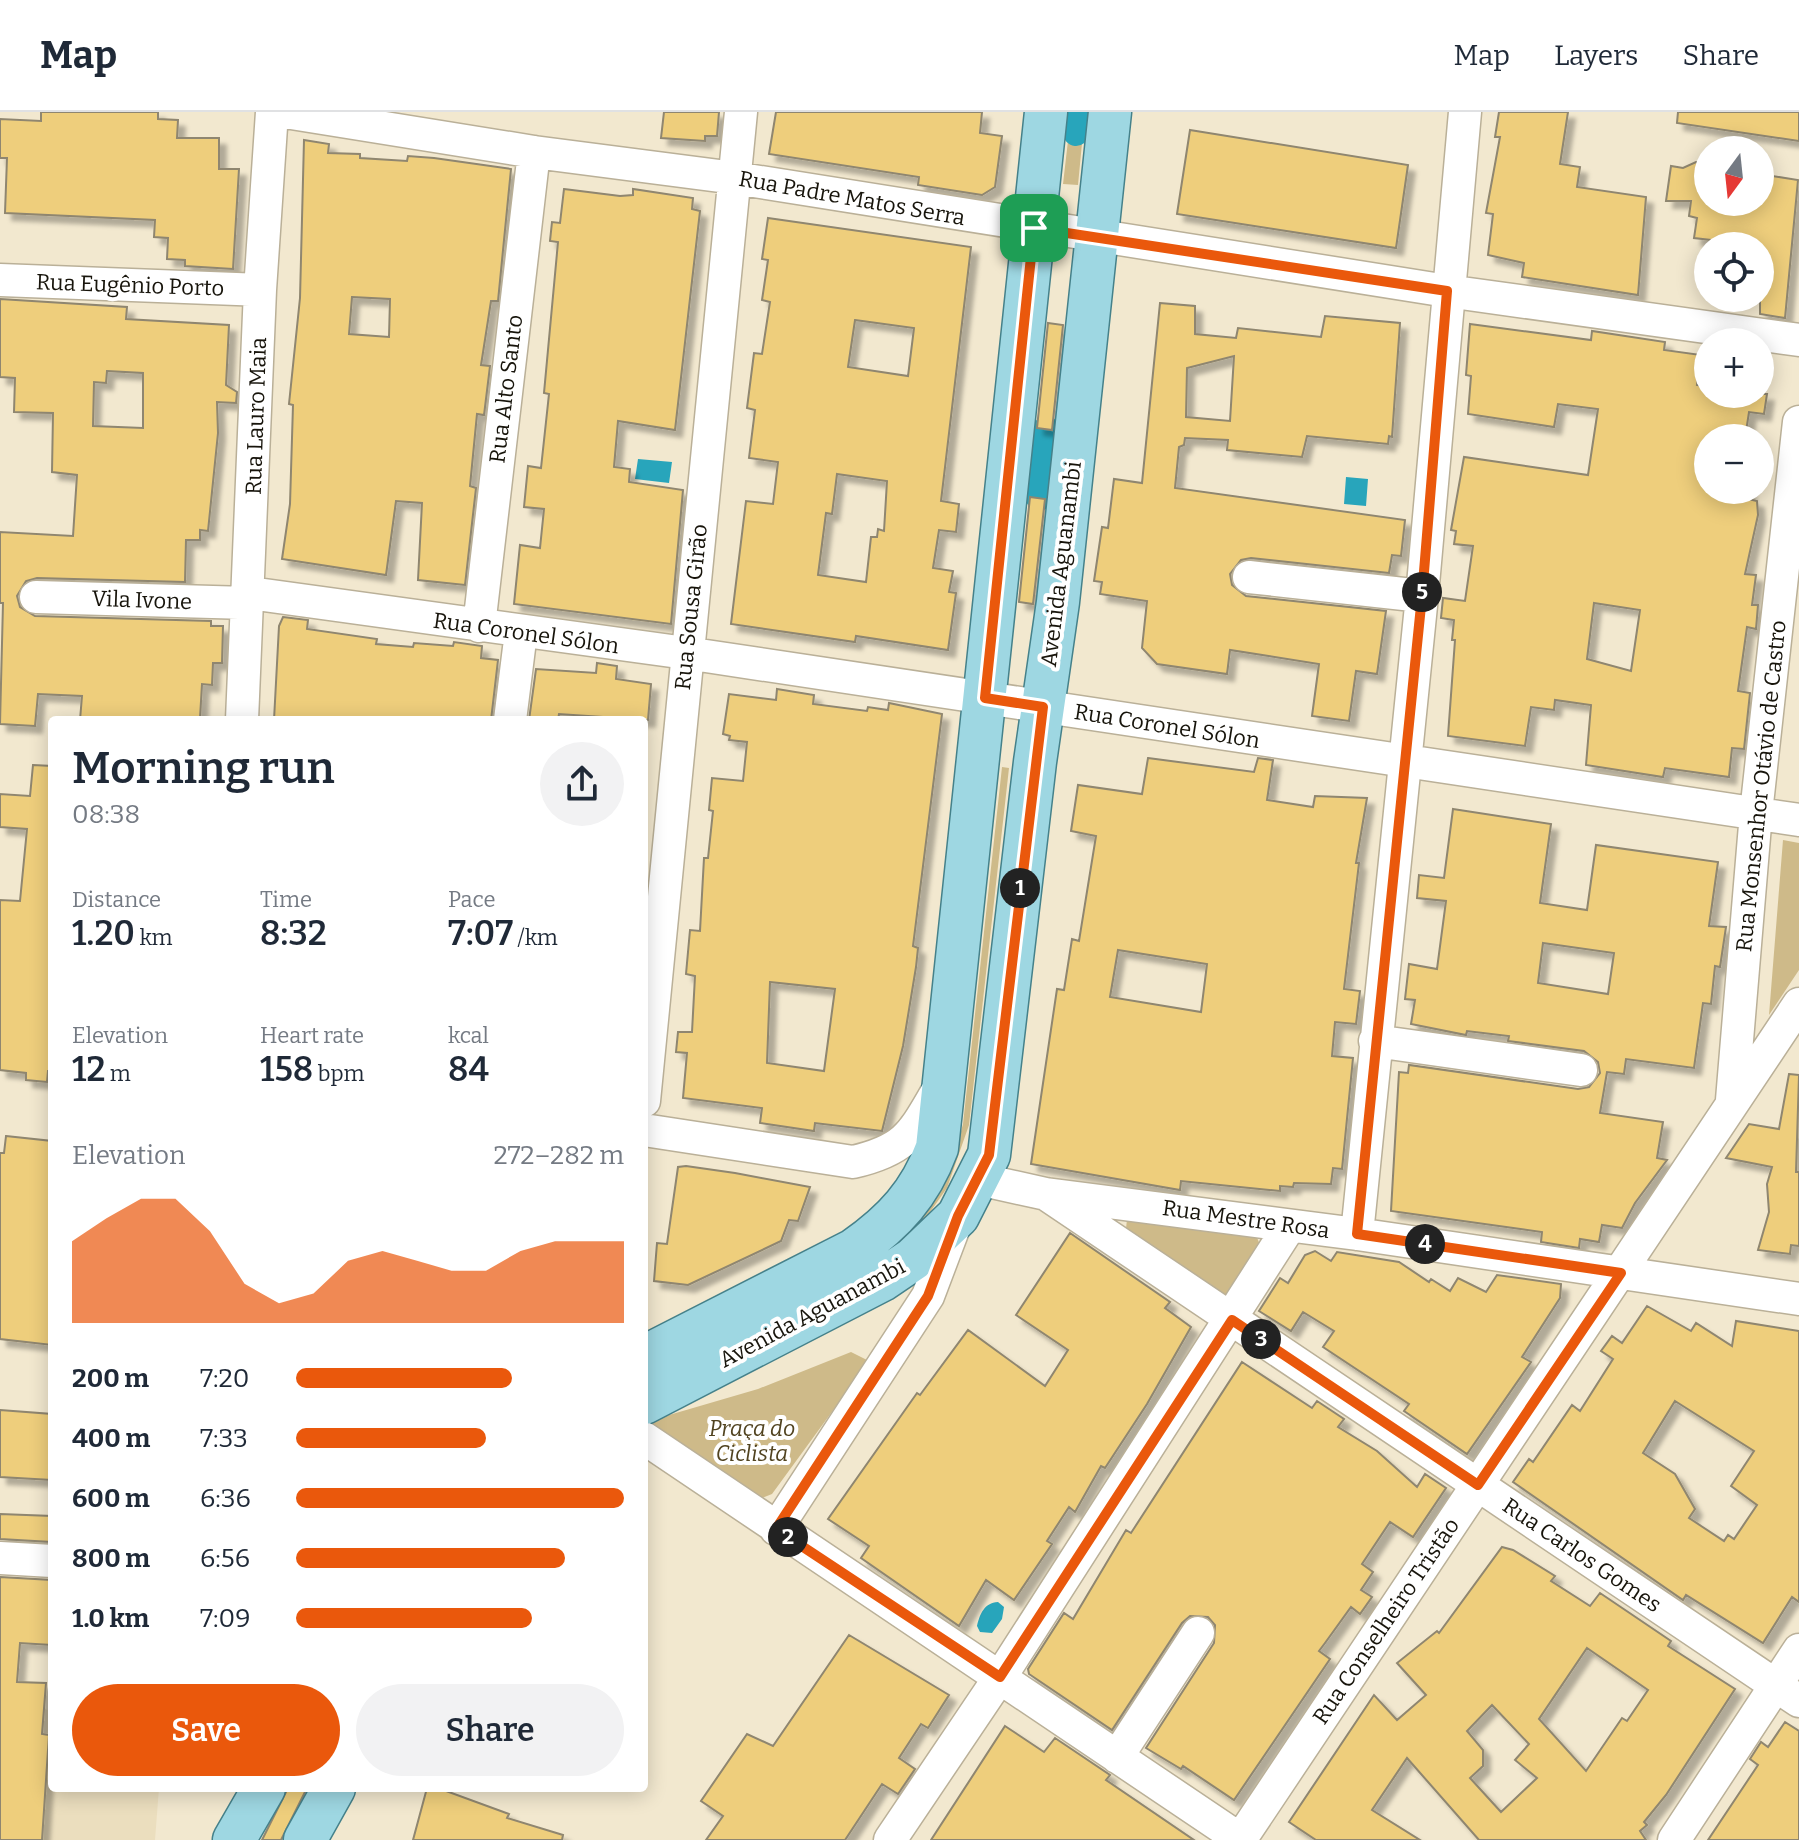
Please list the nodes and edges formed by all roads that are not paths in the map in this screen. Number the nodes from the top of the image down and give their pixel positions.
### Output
1 (272, 112) edge
2 (285, 112) edge
3 (741, 112) edge
4 (1046, 112) edge
5 (1110, 112) edge
6 (1465, 112) edge
7 (534, 152) junction
8 (735, 178) junction
9 (1034, 228) junction
10 (1097, 238) junction
11 (0, 280) edge
12 (260, 290) junction
13 (1447, 291) junction
14 (1799, 340) edge
15 (1799, 422) edge
16 (1249, 577) dead end
17 (1422, 596) junction
18 (36, 597) dead end
19 (249, 598) junction
20 (479, 626) junction
21 (521, 632) junction
22 (686, 653) junction
23 (985, 698) junction
24 (1043, 707) junction
25 (242, 716) edge
26 (510, 716) edge
27 (1403, 763) junction
28 (1756, 813) junction
29 (1799, 820) edge
30 (1799, 1004) edge
31 (1375, 1041) junction
32 (648, 1058) edge
33 (1581, 1070) dead end
34 (942, 1082) junction
35 (1732, 1104) junction
36 (648, 1131) edge
37 (978, 1179) junction
38 (1046, 1194) junction
39 (958, 1216) junction
40 (1289, 1227) junction
41 (1357, 1234) junction
42 (1621, 1273) junction
43 (1799, 1299) edge
44 (1232, 1320) junction
45 (648, 1355) edge
46 (648, 1401) edge
47 (648, 1441) edge
48 (1478, 1485) junction
49 (776, 1529) junction
50 (0, 1558) edge
51 (48, 1561) edge
52 (1198, 1633) dead end
53 (1799, 1650) edge
54 (1000, 1677) junction
55 (1788, 1693) edge
56 (1117, 1757) junction
57 (262, 1792) edge
58 (332, 1792) edge
59 (234, 1840) edge
60 (305, 1840) edge
61 (890, 1840) edge
62 (1240, 1840) edge
63 (1674, 1840) edge

1 - 12 street, Rua Lauro Maia
2 - 7 street, Rua Padre Matos Serra
3 - 8 street, Rua Sousa Girão
4 - 9 main road, Avenida Aguanambi
5 - 10 main road, Avenida Aguanambi
6 - 13 street
7 - 8 street, Rua Padre Matos Serra
7 - 20 street, Rua Alto Santo
8 - 9 street, Rua Padre Matos Serra
8 - 22 street, Rua Sousa Girão
9 - 10 street, Rua Padre Matos Serra
9 - 23 main road, Avenida Aguanambi
10 - 13 street, Rua Padre Matos Serra
10 - 24 main road, Avenida Aguanambi
11 - 12 street, Rua Eugênio Porto
12 - 19 street, Rua Lauro Maia
13 - 14 street, Rua Padre Matos Serra
13 - 17 street
15 - 28 street, Rua Monsenhor Otávio de Castro
16 - 17 street
17 - 27 street
18 - 19 street, Vila Ivone
19 - 20 street, Rua Coronel Sólon
19 - 25 street, Rua Lauro Maia
20 - 21 street, Rua Coronel Sólon
21 - 22 street, Rua Coronel Sólon
21 - 26 street
22 - 23 street, Rua Coronel Sólon
22 - 32 street, Rua Sousa Girão
23 - 24 street, Rua Coronel Sólon
23 - 34 main road, Avenida Aguanambi
24 - 27 street, Rua Coronel Sólon
24 - 37 main road, Avenida Aguanambi
27 - 28 street, Rua Coronel Sólon
27 - 31 street
28 - 29 street, Rua Coronel Sólon
28 - 35 street, Rua Monsenhor Otávio de Castro
30 - 35 street, Rua Conselheiro Tristão
31 - 33 street
31 - 41 street
34 - 36 street
34 - 45 main road, Avenida Aguanambi
35 - 42 street, Rua Conselheiro Tristão
37 - 38 street, Rua Mestre Rosa
37 - 39 main road, Avenida Aguanambi
38 - 40 street, Rua Mestre Rosa
38 - 44 street, Rua Carlos Gomes
39 - 46 main road, Avenida Aguanambi
39 - 49 street
40 - 41 street, Rua Mestre Rosa
40 - 44 street
41 - 42 street, Rua Mestre Rosa
42 - 43 street, Rua Mestre Rosa
42 - 48 street, Rua Conselheiro Tristão
44 - 48 street, Rua Carlos Gomes
44 - 54 street
47 - 49 street
48 - 55 street, Rua Carlos Gomes
48 - 62 street, Rua Conselheiro Tristão
49 - 54 street
50 - 51 street
52 - 56 street
53 - 55 street
54 - 56 street
54 - 61 street
55 - 63 street
56 - 62 street
57 - 59 main road
58 - 60 main road

